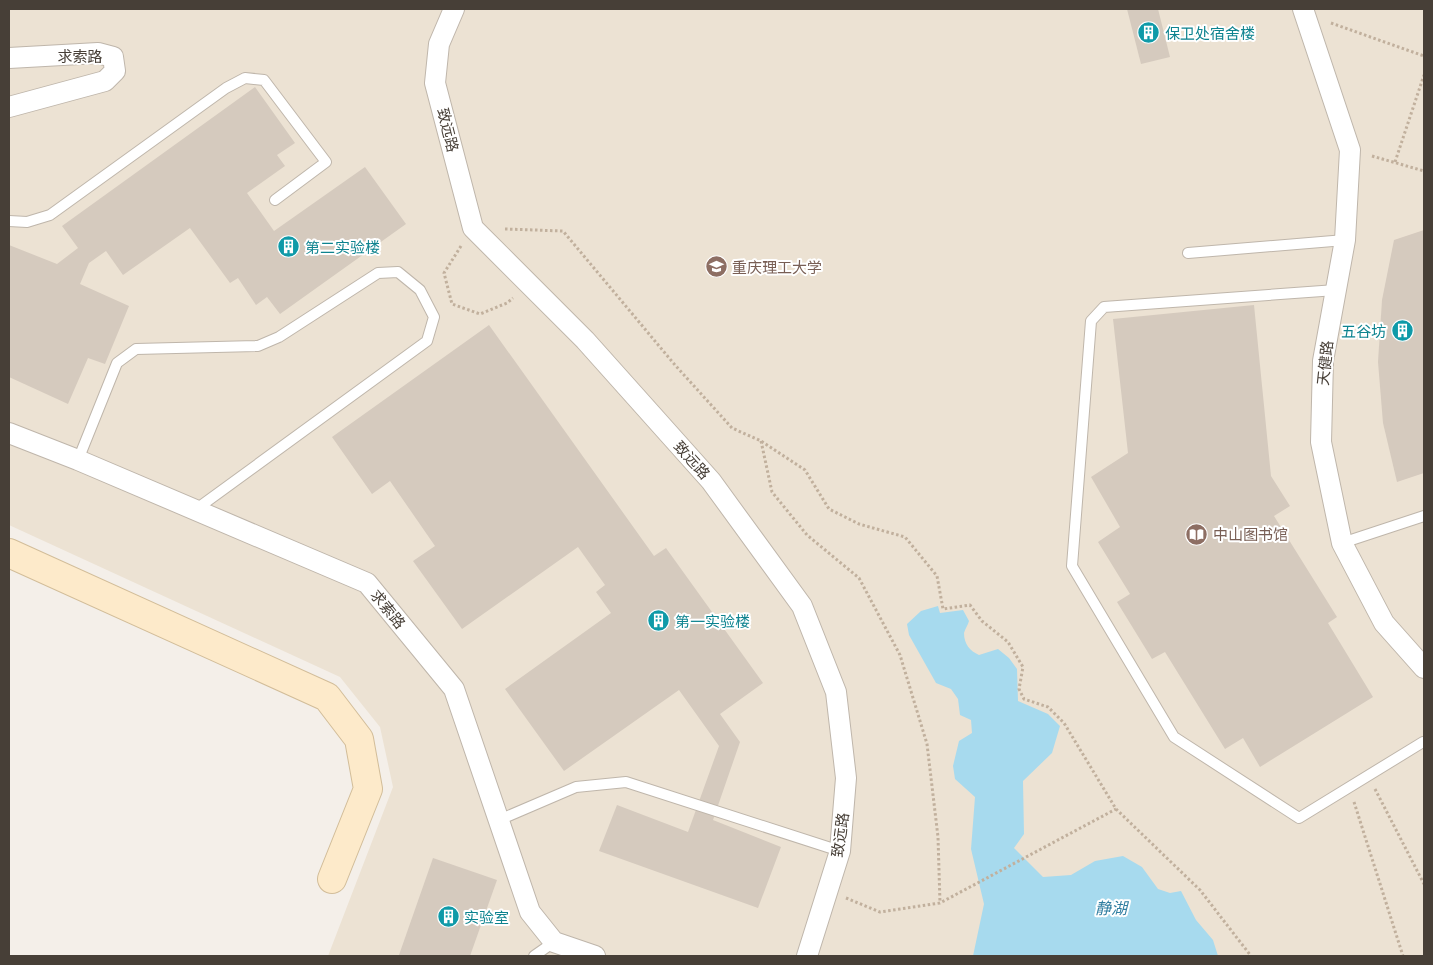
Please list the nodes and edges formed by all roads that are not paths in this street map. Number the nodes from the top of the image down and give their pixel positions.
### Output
1 (454, 9) edge
2 (1304, 11) edge
3 (9, 58) edge
4 (9, 107) edge
5 (275, 200) dead end
6 (9, 221) edge
7 (1345, 240) junction
8 (1188, 252) dead end
9 (1336, 290) junction
10 (9, 433) edge
11 (78, 460) junction
12 (195, 510) junction
13 (1424, 516) edge
14 (1342, 543) junction
15 (9, 553) edge
16 (1424, 668) edge
17 (1423, 742) edge
18 (499, 820) junction
19 (840, 851) junction
20 (332, 879) dead end
21 (554, 942) junction
22 (534, 956) edge
23 (595, 956) edge
24 (807, 956) edge

1 - 19 street, 致远路
2 - 7 street, 天健路
3 - 4 street, 求索路
5 - 6 lane
7 - 8 lane
7 - 9 street, 天健路
9 - 14 street, 天健路
9 - 17 lane
10 - 11 street, 求索路
11 - 12 street, 求索路
11 - 12 lane
12 - 18 street, 求索路
13 - 14 lane
14 - 16 street, 天健路
15 - 20 street
18 - 19 lane
18 - 21 street, 求索路
19 - 24 street, 致远路
21 - 22 lane
21 - 23 street

